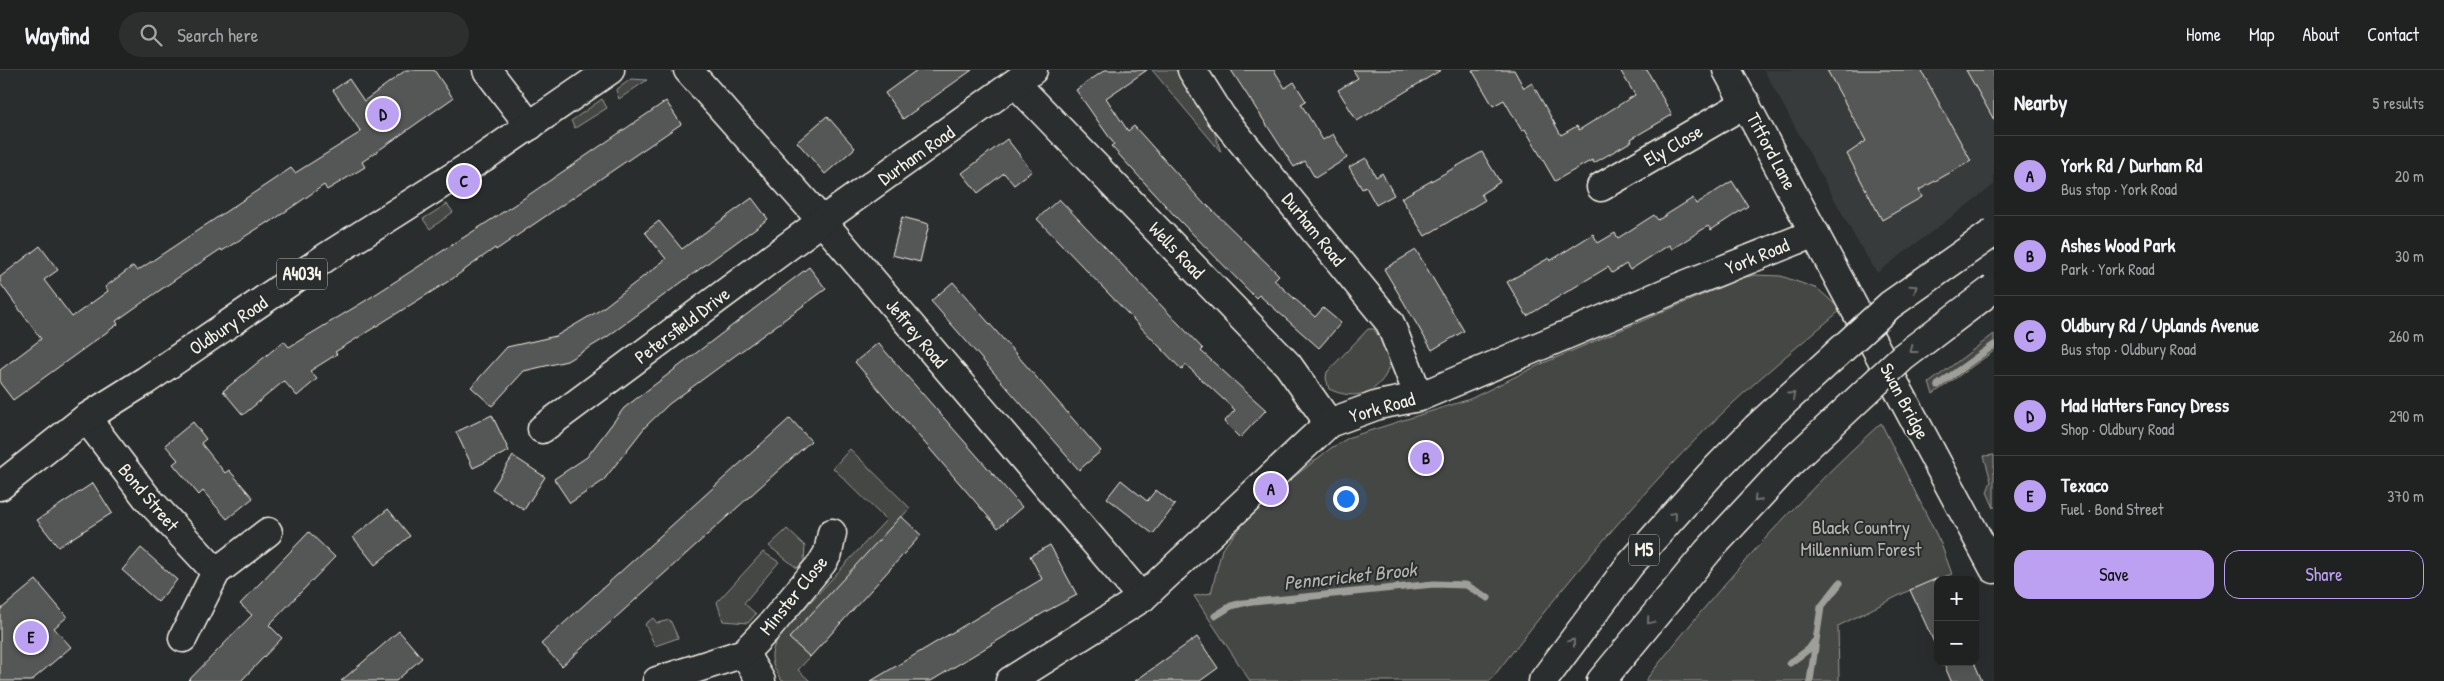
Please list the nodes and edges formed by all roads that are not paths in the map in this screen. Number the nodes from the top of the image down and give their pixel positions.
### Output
1 (486, 70) edge
2 (610, 70) edge
3 (688, 70) edge
4 (1192, 70) edge
5 (1727, 70) edge
6 (1025, 77) edge
7 (1746, 102) junction
8 (530, 126) junction
9 (1601, 187) dead end
10 (822, 221) junction
11 (1994, 232) edge
12 (1815, 233) junction
13 (1994, 288) edge
14 (1419, 397) junction
15 (86, 418) junction
16 (1329, 423) junction
17 (542, 429) dead end
18 (0, 486) edge
19 (268, 532) dead end
20 (832, 532) dead end
21 (1994, 569) edge
22 (216, 572) junction
23 (1142, 598) junction
24 (183, 638) dead end
25 (744, 653) junction
26 (657, 681) edge
27 (761, 681) edge
28 (1010, 681) edge
29 (1543, 681) edge
30 (1601, 681) edge

1 - 8 main road
2 - 8 main road, Oldbury Road / A4034
3 - 10 main road, Jeffrey Road
4 - 14 main road, Durham Road
5 - 7 main road, Titford Lane
6 - 10 main road, Durham Road
6 - 16 main road, Wells Road
7 - 9 main road, Ely Close
7 - 12 main road, Titford Lane
8 - 15 main road, Oldbury Road / A4034
10 - 17 main road, Petersfield Drive
10 - 23 main road, Jeffrey Road
29 -> 11 main road, M5, bridge
12 - 14 main road, York Road
12 - 21 main road, Swan Bridge
13 -> 30 main road, bridge
14 - 16 main road, York Road
15 - 18 main road, Oldbury Road / A4034
15 - 22 main road, Bond Street
16 - 23 main road, York Road
19 - 22 main road
20 - 25 main road, Minster Close
22 - 24 main road
23 - 28 main road, York Road
25 - 26 main road, Minster Close
25 - 27 main road

